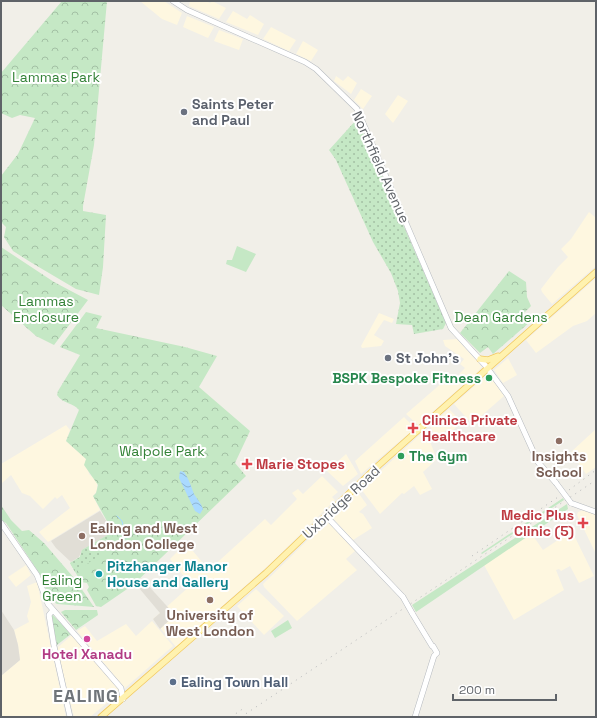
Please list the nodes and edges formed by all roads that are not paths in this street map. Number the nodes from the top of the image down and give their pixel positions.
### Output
1 (173, 1) edge
2 (596, 272) edge
3 (498, 358) junction
4 (480, 359) junction
5 (488, 368) junction
6 (596, 512) edge
7 (326, 516) junction
8 (1, 523) edge
9 (54, 610) junction
10 (121, 688) junction
11 (132, 691) junction
12 (123, 698) junction
13 (70, 717) edge
14 (101, 717) edge
15 (415, 717) edge

1 - 4 main road, Northfield Avenue
2 - 3 main road, Uxbridge Road
3 - 4 main road
3 - 5 main road, Uxbridge Road
4 - 5 main road, Northfield Avenue
5 - 6 main road, Northfield Avenue, bridge
5 - 7 main road, Uxbridge Road
7 - 11 main road, Uxbridge Road
7 - 15 main road, bridge
8 - 9 main road
9 - 10 main road
9 - 13 main road
10 - 11 main road
10 - 12 main road
11 - 12 main road, Uxbridge Road
12 - 14 main road, Uxbridge Road

